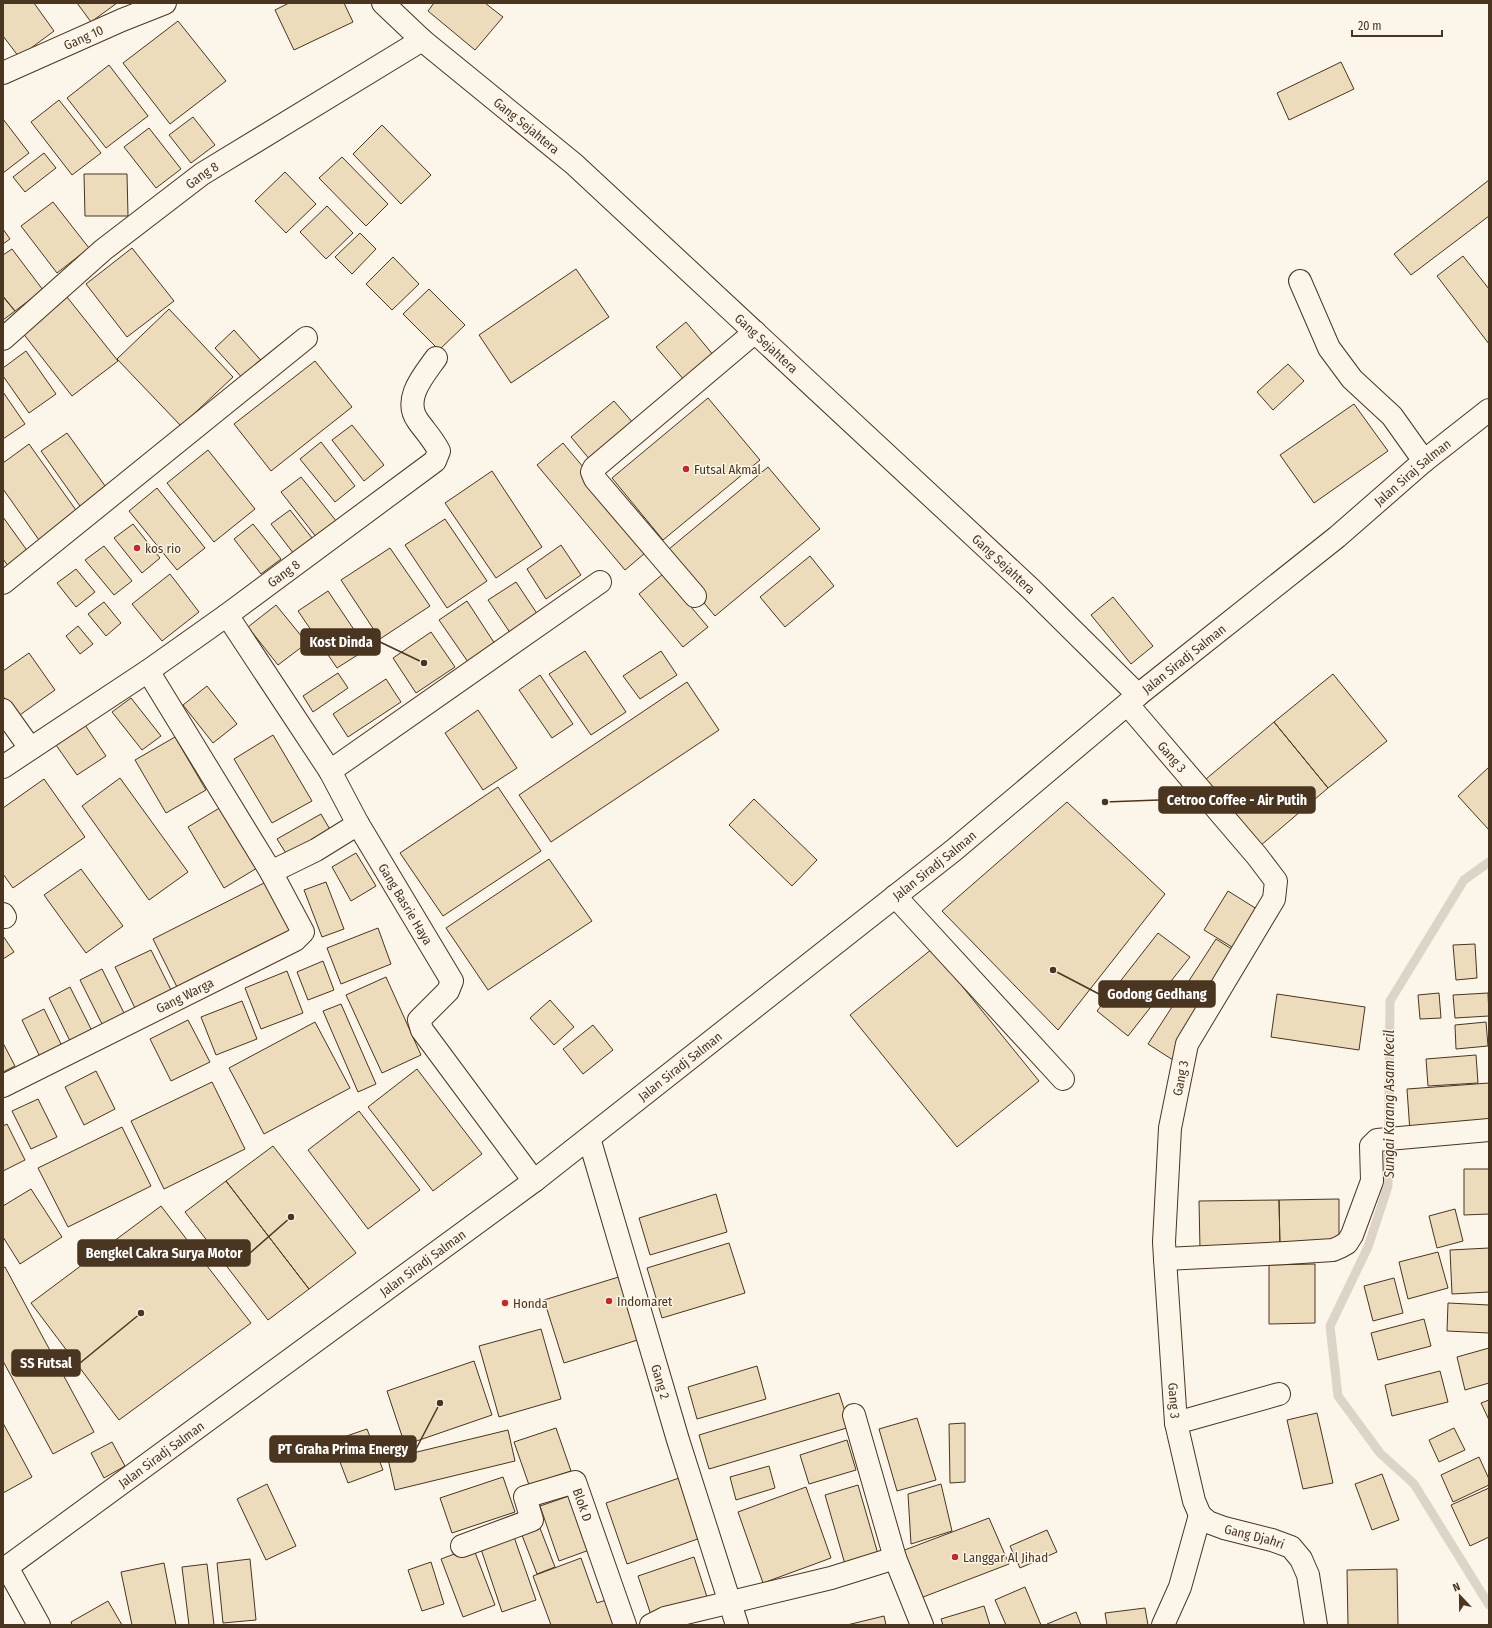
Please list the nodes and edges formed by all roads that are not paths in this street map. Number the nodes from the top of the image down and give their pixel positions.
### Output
1 (165, 3) edge
2 (383, 3) edge
3 (422, 40) junction
4 (3, 73) edge
5 (1300, 281) dead end
6 (755, 332) junction
7 (306, 338) dead end
8 (3, 339) edge
9 (436, 358) dead end
10 (1489, 410) edge
11 (1424, 461) junction
12 (1337, 537) joint
13 (600, 582) dead end
14 (3, 583) edge
15 (695, 596) dead end
16 (227, 615) junction
17 (148, 671) junction
18 (1133, 700) junction
19 (3, 710) edge
20 (30, 748) junction
21 (3, 767) edge
22 (330, 771) junction
23 (358, 824) junction
24 (271, 872) junction
25 (895, 896) junction
26 (1063, 1078) dead end
27 (3, 1086) edge
28 (1489, 1130) edge
29 (588, 1138) junction
30 (534, 1181) junction
31 (1164, 1258) junction
32 (1279, 1394) dead end
33 (854, 1415) dead end
34 (1176, 1424) junction
35 (1204, 1519) junction
36 (462, 1546) dead end
37 (895, 1558) junction
38 (5, 1569) edge
39 (731, 1603) junction
40 (39, 1625) edge
41 (625, 1625) edge
42 (651, 1625) edge
43 (737, 1625) edge
44 (922, 1625) edge
45 (1163, 1625) edge
46 (1316, 1625) edge

1 - 4 street, Gang 10
2 - 3 street, Gang Sejahtera
3 - 6 street, Gang Sejahtera
3 - 8 street, Gang 8
5 - 11 street
6 - 15 street
6 - 18 street, Gang Sejahtera
7 - 14 street
9 - 16 street, Gang 8
10 - 11 street, Jalan Siraj Salman
11 - 12 street, Jalan Siraj Salman
12 - 18 street, Jalan Siradj Salman
13 - 22 street
16 - 17 street, Gang 8
16 - 22 street, Gang Basrie Haya
17 - 20 street, Gang 8
17 - 24 street
18 - 25 street, Jalan Siradj Salman
18 - 31 street, Gang 3
19 - 20 street
20 - 21 street, Gang 8
22 - 23 street, Gang Basrie Haya
23 - 24 street
23 - 30 street, Gang Basrie Haya
24 - 27 street, Gang Warga
25 - 26 street
25 - 29 street, Jalan Siradj Salman
28 - 31 street
29 - 30 street, Jalan Siradj Salman
29 - 39 street, Gang 2
30 - 38 street, Jalan Siradj Salman
31 - 34 street, Gang 3
32 - 34 street
33 - 37 street
34 - 35 street, Gang 3
35 - 45 street
35 - 46 street, Gang Djahri
36 - 41 street, Blok D
37 - 39 street
37 - 44 street
38 - 40 street
39 - 42 street
39 - 43 street, Gang 2

